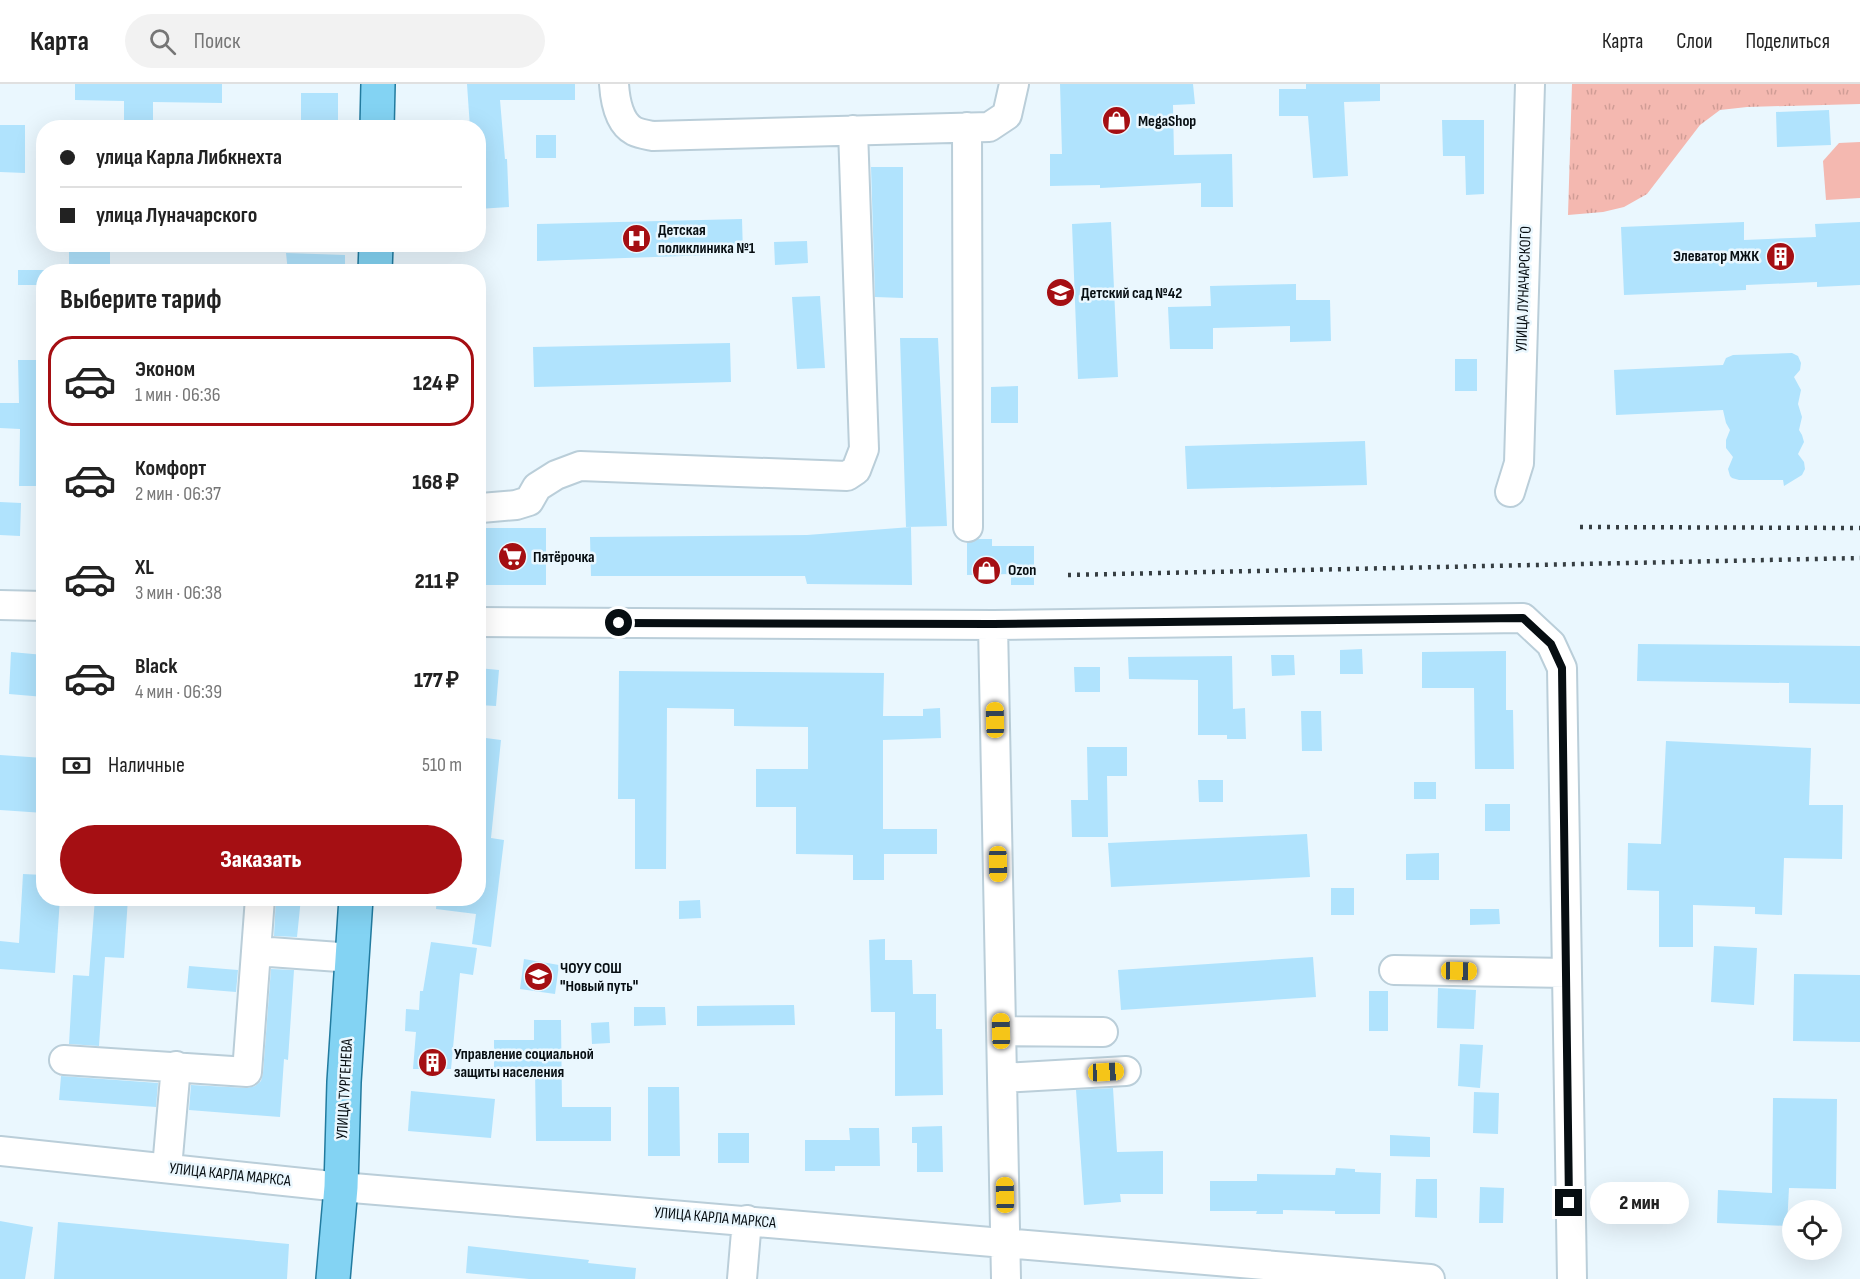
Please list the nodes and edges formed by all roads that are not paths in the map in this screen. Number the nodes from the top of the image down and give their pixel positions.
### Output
1 (378, 84) edge
2 (614, 84) edge
3 (1014, 84) edge
4 (1530, 84) edge
5 (377, 120) edge
6 (967, 128) junction
7 (853, 130) junction
8 (1510, 492) dead end
9 (486, 508) edge
10 (968, 527) dead end
11 (0, 605) edge
12 (36, 606) edge
13 (486, 622) edge
14 (993, 624) junction
15 (259, 906) edge
16 (356, 906) edge
17 (256, 951) junction
18 (353, 958) junction
19 (1394, 970) dead end
20 (1567, 973) junction
21 (1001, 1031) junction
22 (1102, 1032) dead end
23 (64, 1060) dead end
24 (176, 1066) junction
25 (1126, 1071) dead end
26 (1002, 1078) junction
27 (0, 1151) edge
28 (167, 1168) junction
29 (341, 1187) junction
30 (747, 1220) junction
31 (1006, 1242) junction
32 (333, 1279) edge
33 (742, 1279) edge
34 (1006, 1279) edge
35 (1430, 1279) edge
36 (1572, 1279) edge

1 - 5 main road
2 - 7 street
3 - 6 street
4 - 8 street, УЛИЦА ЛУНАЧАРСКОГО
6 - 7 street
6 - 10 street
7 - 9 street
11 - 12 street
13 - 14 street
14 - 20 street
14 - 21 street
15 - 17 street
16 - 18 main road, УЛИЦА ТУРГЕНЕВА
17 - 18 street
17 - 24 street
18 - 29 main road, УЛИЦА ТУРГЕНЕВА
19 - 20 street
20 - 36 street
21 - 22 street
21 - 26 street
23 - 24 street
24 - 28 street
25 - 26 street
26 - 31 street
27 - 28 street, УЛИЦА КАРЛА МАРКСА
28 - 29 street, УЛИЦА КАРЛА МАРКСА
29 - 30 street, УЛИЦА КАРЛА МАРКСА
29 - 32 main road, УЛИЦА ТУРГЕНЕВА
30 - 31 street, УЛИЦА КАРЛА МАРКСА
30 - 33 street
31 - 34 street
31 - 35 street, УЛИЦА КАРЛА МАРКСА

